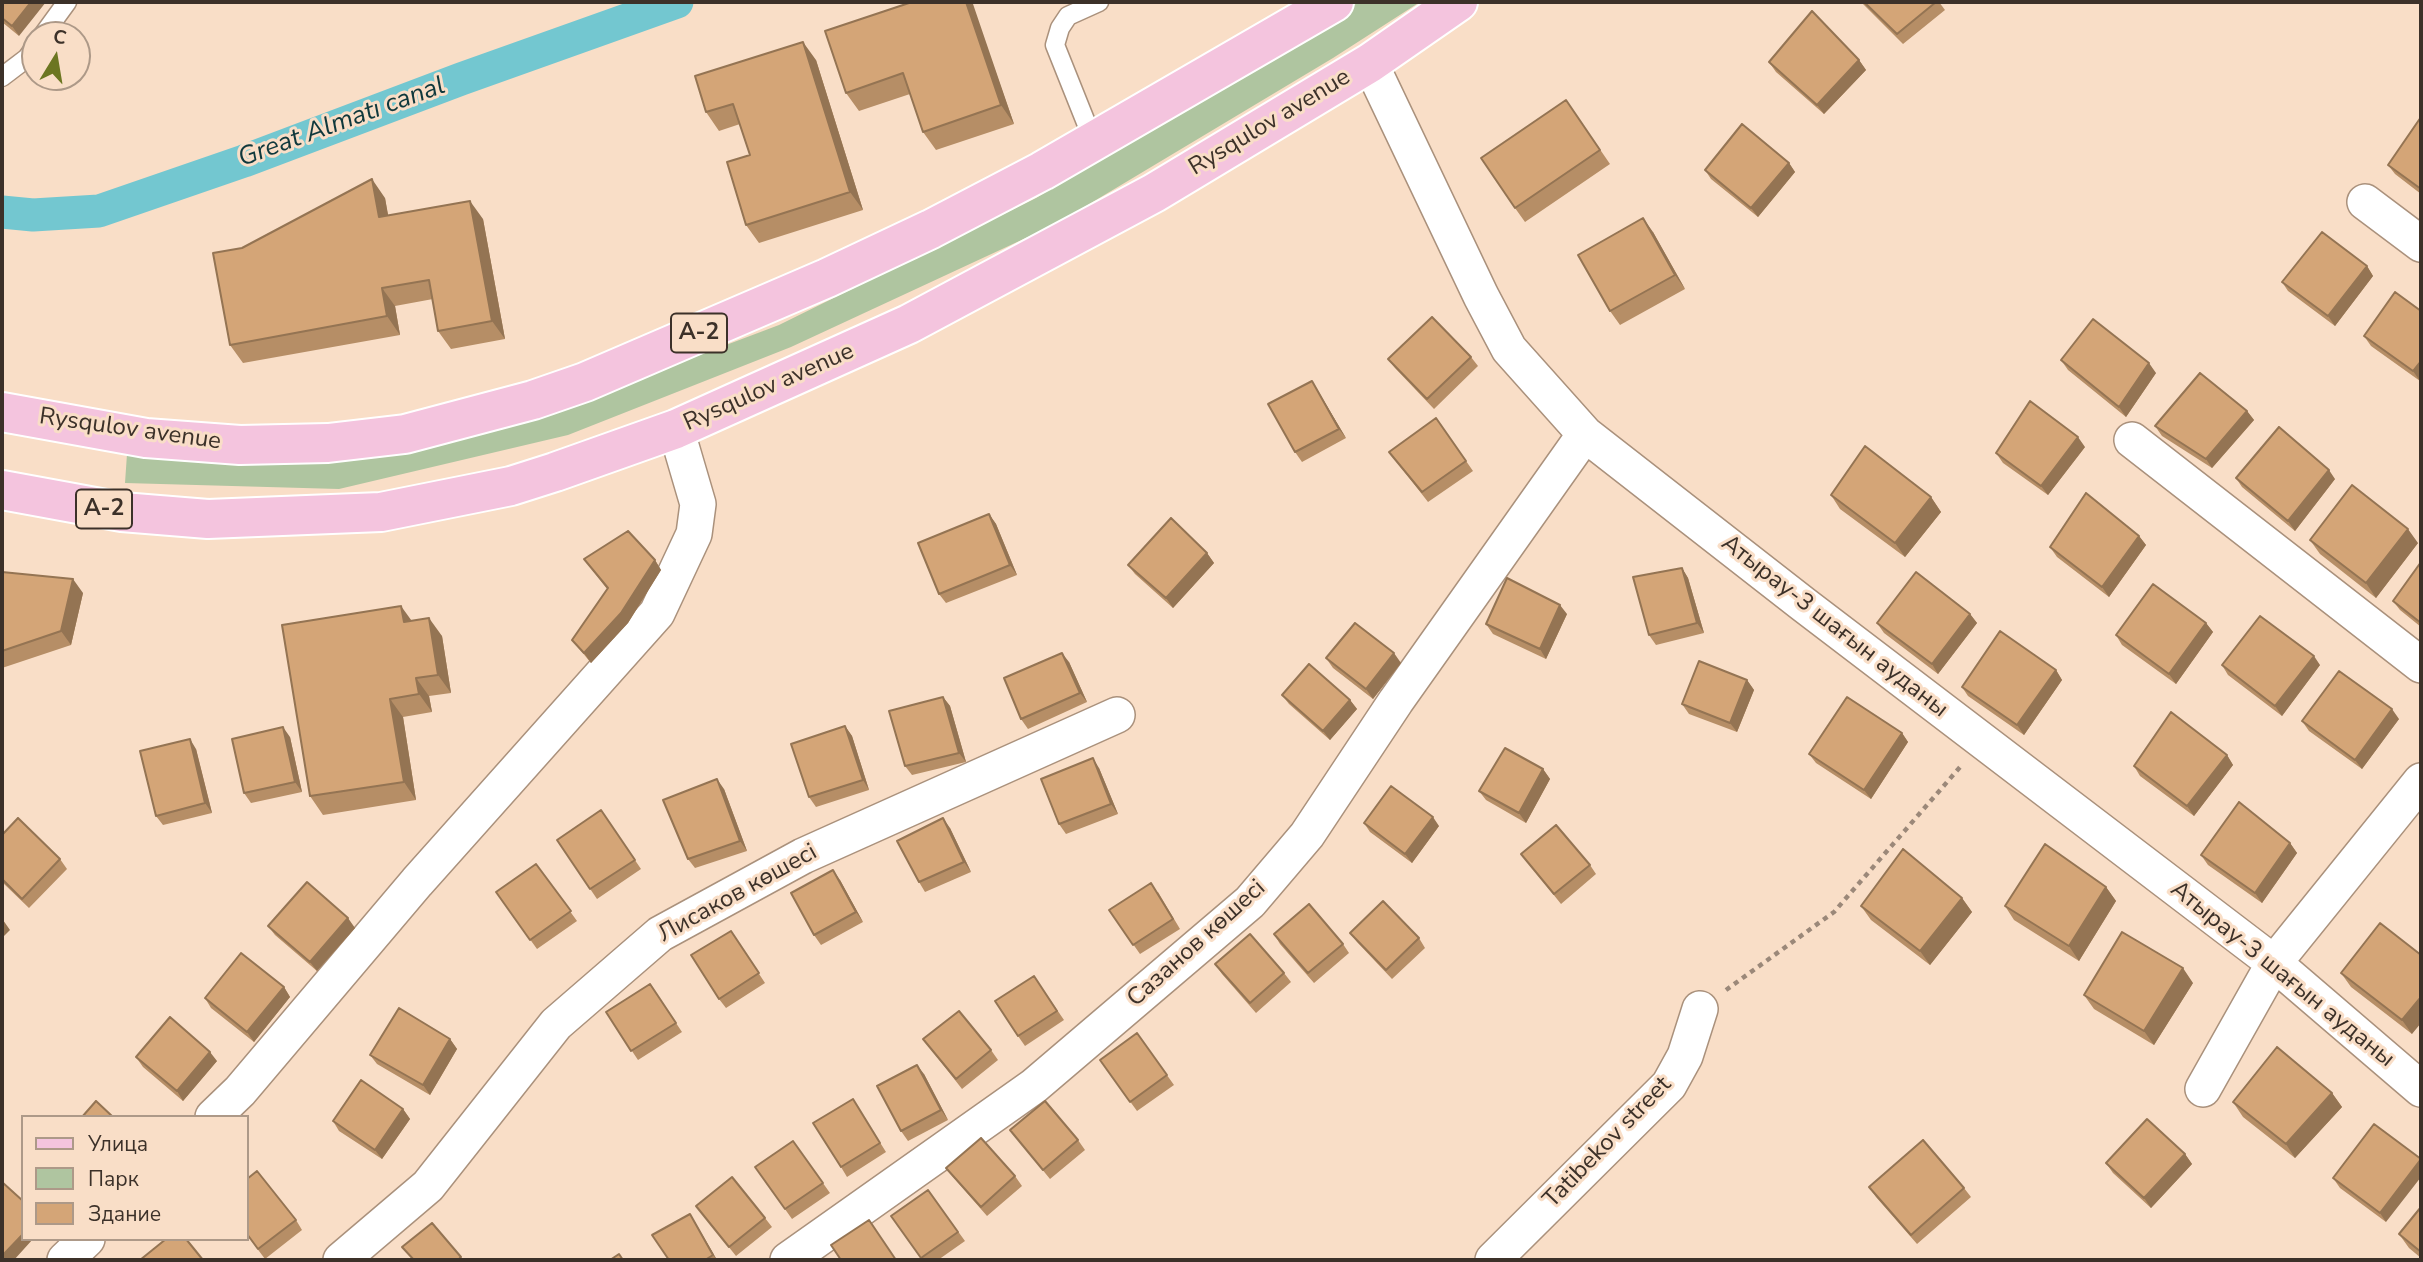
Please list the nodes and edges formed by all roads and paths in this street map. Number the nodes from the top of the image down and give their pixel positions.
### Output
1 (67, 2) edge
2 (1099, 2) edge
3 (1334, 2) edge
4 (1458, 2) edge
5 (53, 21) edge
6 (21, 63) edge
7 (1370, 63) junction
8 (2, 77) edge
9 (1093, 140) junction
10 (2365, 202) dead end
11 (2421, 244) edge
12 (2, 412) edge
13 (676, 429) junction
14 (1585, 434) junction
15 (2132, 440) dead end
16 (2, 490) edge
17 (2421, 665) edge
18 (1117, 715) dead end
19 (1982, 741) junction
20 (2421, 781) edge
21 (2274, 963) junction
22 (1700, 1009) joint
23 (2203, 1089) dead end
24 (2421, 1089) edge
25 (215, 1115) edge
26 (85, 1241) edge
27 (65, 1260) edge
28 (341, 1260) edge
29 (788, 1260) edge
30 (1493, 1260) edge

1 - 5 lane
2 - 9 lane
3 - 9 main road, Rysqulov avenue / A-2
4 - 7 main road, Rysqulov avenue / A-2
6 - 8 lane
7 - 13 main road, Rysqulov avenue / A-2
7 - 14 street, Атырау-3 шағын ауданы
9 - 12 main road, Rysqulov avenue / A-2
10 - 11 street
13 - 16 main road, Rysqulov avenue / A-2
13 - 25 street
14 - 19 street, Атырау-3 шағын ауданы
14 - 29 street, Сазанов көшесі
15 - 17 street
18 - 28 street, Лисаков көшесі
19 - 21 street, Атырау-3 шағын ауданы
19 - 22 path
20 - 21 street
21 - 23 street
21 - 24 street, Атырау-3 шағын ауданы
22 - 30 street, Tatibekov street
26 - 27 street

